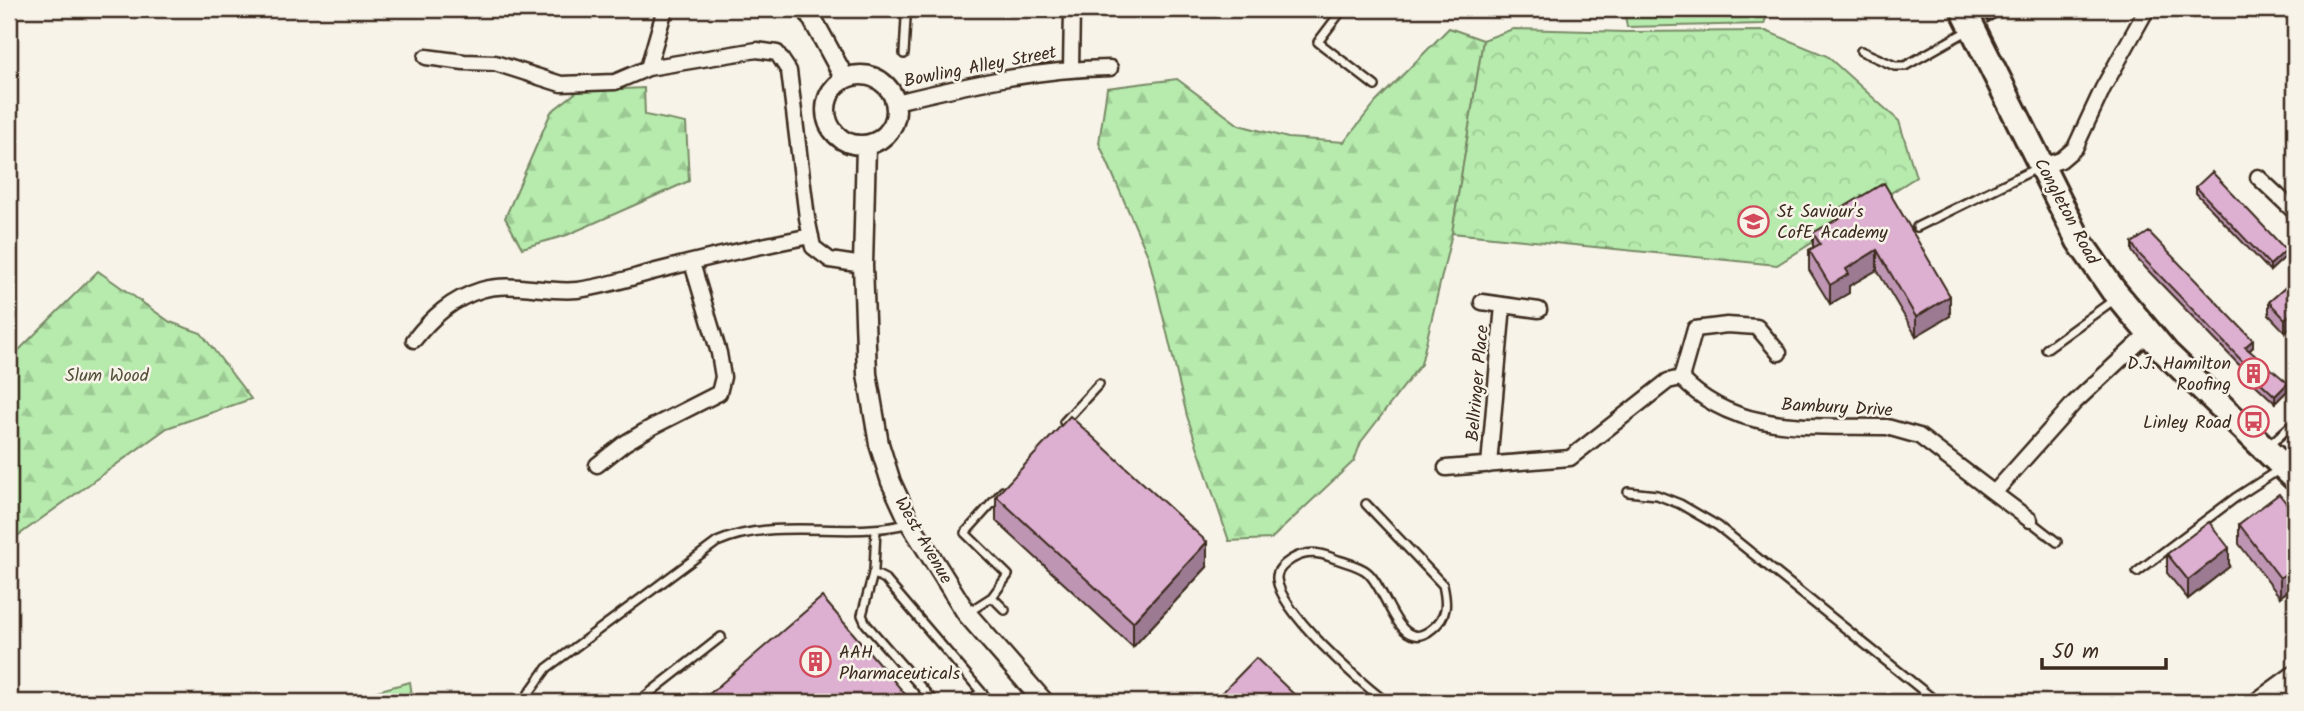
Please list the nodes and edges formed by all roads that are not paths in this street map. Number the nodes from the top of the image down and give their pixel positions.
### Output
1 (665, 9) edge
2 (807, 9) edge
3 (909, 9) edge
4 (1072, 9) edge
5 (1343, 9) edge
6 (2147, 9) edge
7 (1968, 19) edge
8 (1861, 51) dead end
9 (904, 54) dead end
10 (426, 57) dead end
11 (648, 68) junction
12 (1110, 68) dead end
13 (1071, 69) junction
14 (845, 79) junction
15 (1375, 86) dead end
16 (896, 102) junction
17 (866, 145) junction
18 (2043, 166) junction
19 (2258, 177) dead end
20 (2295, 212) edge
21 (1917, 227) dead end
22 (811, 236) junction
23 (692, 263) junction
24 (863, 265) junction
25 (2118, 296) junction
26 (1482, 302) dead end
27 (1503, 305) junction
28 (1539, 310) dead end
29 (2149, 333) junction
30 (414, 340) dead end
31 (2046, 349) dead end
32 (1779, 353) dead end
33 (1681, 378) junction
34 (1099, 384) dead end
35 (2295, 422) edge
36 (1054, 433) edge
37 (2264, 449) junction
38 (597, 465) dead end
39 (1489, 465) junction
40 (1446, 468) dead end
41 (2290, 472) edge
42 (1010, 483) edge
43 (1628, 492) dead end
44 (1994, 493) junction
45 (1366, 504) dead end
46 (2030, 520) joint
47 (910, 523) junction
48 (876, 529) junction
49 (2057, 542) dead end
50 (2137, 572) dead end
51 (873, 573) junction
52 (992, 597) junction
53 (1005, 610) dead end
54 (967, 614) junction
55 (721, 637) dead end
56 (2295, 678) edge
57 (981, 692) junction
58 (526, 702) edge
59 (638, 702) edge
60 (934, 702) edge
61 (968, 702) edge
62 (990, 702) edge
63 (1044, 702) edge
64 (1386, 702) edge
65 (1937, 702) edge
66 (2262, 702) edge

1 - 11 street
2 - 14 street
3 - 9 lane
4 - 13 street, Bowling Alley Street
5 - 15 lane
6 - 18 street
7 - 8 lane
7 - 18 highway, Congleton Road
10 - 11 street
11 - 22 street
12 - 13 street, Bowling Alley Street
13 - 16 street, Bowling Alley Street
14 - 16 street
14 - 17 street
16 - 17 street
17 - 24 street, West Avenue
18 - 21 lane
18 - 25 highway, Congleton Road
19 - 20 street
22 - 23 street
22 - 24 street
23 - 30 street
23 - 38 street
24 - 47 street, West Avenue
25 - 29 highway, Congleton Road
25 - 31 lane
26 - 27 street, Bellringer Place
27 - 28 street, Bellringer Place
27 - 39 street, Bellringer Place
29 - 37 highway, Congleton Road
29 - 44 street
32 - 33 street
33 - 39 street
33 - 44 street, Bambury Drive
34 - 36 lane
35 - 37 lane
37 - 41 highway, Congleton Road
39 - 40 street
41 - 50 lane
42 - 52 lane
43 - 65 lane
44 - 46 street, Bambury Drive
45 - 64 lane
46 - 49 lane
47 - 48 lane
47 - 54 street, West Avenue
48 - 51 lane
48 - 58 lane
51 - 57 lane
51 - 60 lane
52 - 53 lane
52 - 54 lane
54 - 63 street, West Avenue
55 - 59 lane
56 - 66 main road
57 - 61 lane
57 - 62 lane

